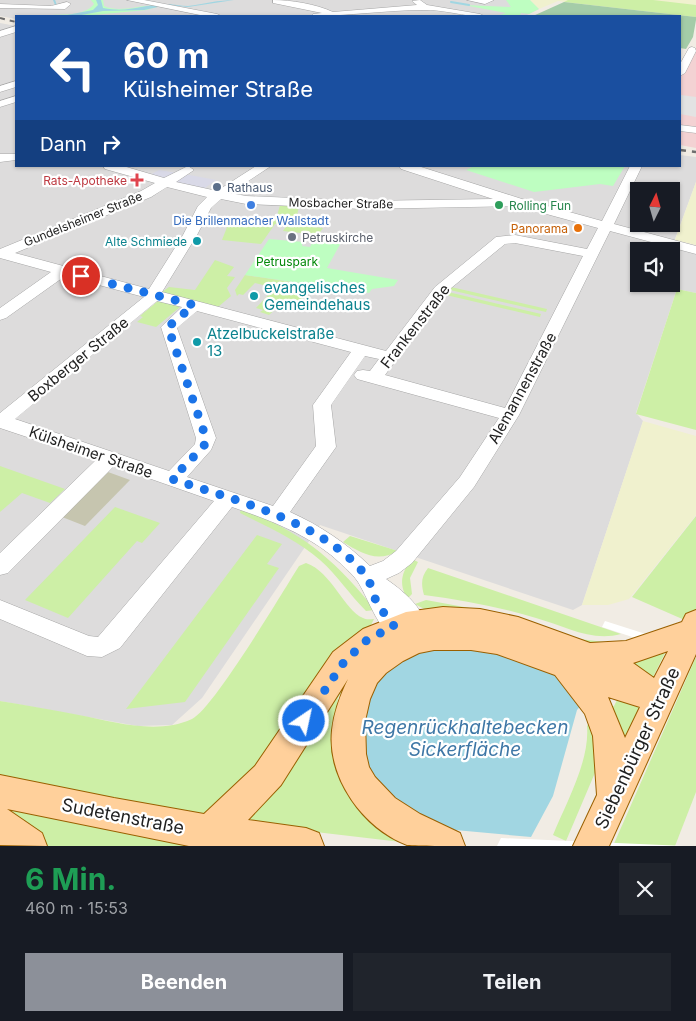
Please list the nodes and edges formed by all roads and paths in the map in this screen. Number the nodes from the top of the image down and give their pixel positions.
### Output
1 (23, 0) edge
2 (131, 0) edge
3 (474, 0) edge
4 (488, 0) edge
5 (289, 1) edge
6 (418, 2) edge
7 (0, 6) edge
8 (53, 8) dead end
9 (212, 15) edge
10 (331, 15) joint
11 (357, 15) edge
12 (476, 15) edge
13 (7, 22) dead end
14 (15, 25) edge
15 (15, 29) edge
16 (2, 33) edge
17 (15, 35) edge
18 (681, 50) edge
19 (694, 50) edge
20 (681, 71) edge
21 (15, 84) edge
22 (0, 89) edge
23 (15, 99) edge
24 (0, 105) edge
25 (15, 111) edge
26 (681, 128) edge
27 (696, 130) edge
28 (15, 157) edge
29 (0, 158) edge
30 (118, 167) edge
31 (263, 167) edge
32 (408, 167) edge
33 (636, 167) edge
34 (188, 170) dead end
35 (153, 171) edge
36 (166, 183) junction
37 (218, 196) junction
38 (501, 200) junction
39 (606, 226) junction
40 (696, 250) edge
41 (1, 253) edge
42 (593, 254) junction
43 (63, 271) junction
44 (155, 295) junction
45 (194, 305) junction
46 (0, 315) edge
47 (361, 350) junction
48 (390, 357) junction
49 (347, 371) junction
50 (374, 378) junction
51 (510, 415) junction
52 (1, 421) edge
53 (110, 458) junction
54 (172, 479) junction
55 (228, 498) junction
56 (277, 515) junction
57 (0, 567) edge
58 (367, 577) junction
59 (0, 609) edge
60 (694, 626) edge
61 (407, 630) junction
62 (576, 661) junction
63 (659, 699) junction
64 (0, 791) edge
65 (614, 796) junction
66 (0, 823) edge
67 (208, 833) junction
68 (283, 845) edge
69 (29, 846) edge
70 (447, 846) edge
71 (591, 846) edge

1 - 7 street
2 - 9 street
3 - 4 street
5 - 10 street
6 - 11 street
6 - 12 street
7 - 8 street
10 - 11 street
13 - 14 street
15 - 16 street
16 - 17 street
18 - 19 street
19 - 20 street
21 - 22 street
23 - 24 street
24 - 25 street
26 - 27 street
28 - 29 street
30 - 35 street, Mosbacher Straße
31 - 37 street
32 - 38 street
33 - 39 street, Alemannenstraße
34 - 36 street, Gundelsheimer Straße
35 - 36 street, Mosbacher Straße
36 - 37 street, Mosbacher Straße
36 - 41 street, Gundelsheimer Straße
37 - 38 street, Mosbacher Straße
37 - 44 street
38 - 39 street, Mosbacher Straße
39 - 40 street, Mosbacher Straße
39 - 42 street, Alemannenstraße
41 - 43 street
42 - 48 street, Frankenstraße
42 - 51 street, Alemannenstraße
43 - 44 street
43 - 46 street
44 - 45 street
44 - 52 street, Boxberger Straße
45 - 47 street
45 - 54 street
47 - 48 street
47 - 49 street, Frankenstraße
48 - 50 street, Frankenstraße
49 - 50 street
49 - 56 street, Frankenstraße
50 - 51 street
51 - 58 street, Alemannenstraße
52 - 53 street, Külsheimer Straße
53 - 54 street, Külsheimer Straße
53 - 57 street
54 - 55 street, Külsheimer Straße
55 - 56 street, Külsheimer Straße
55 - 59 street
56 - 58 street, Külsheimer Straße
58 - 61 street, Külsheimer Straße
60 - 62 main road
60 - 63 main road, Siebenbürger Straße
61 - 62 main road
61 - 67 main road
61 - 70 main road
62 - 63 main road
62 - 65 main road
63 - 65 main road, Siebenbürger Straße
64 - 67 main road, Sudetenstraße
65 - 71 main road, Siebenbürger Straße
66 - 69 main road
67 - 68 main road, Sudetenstraße

